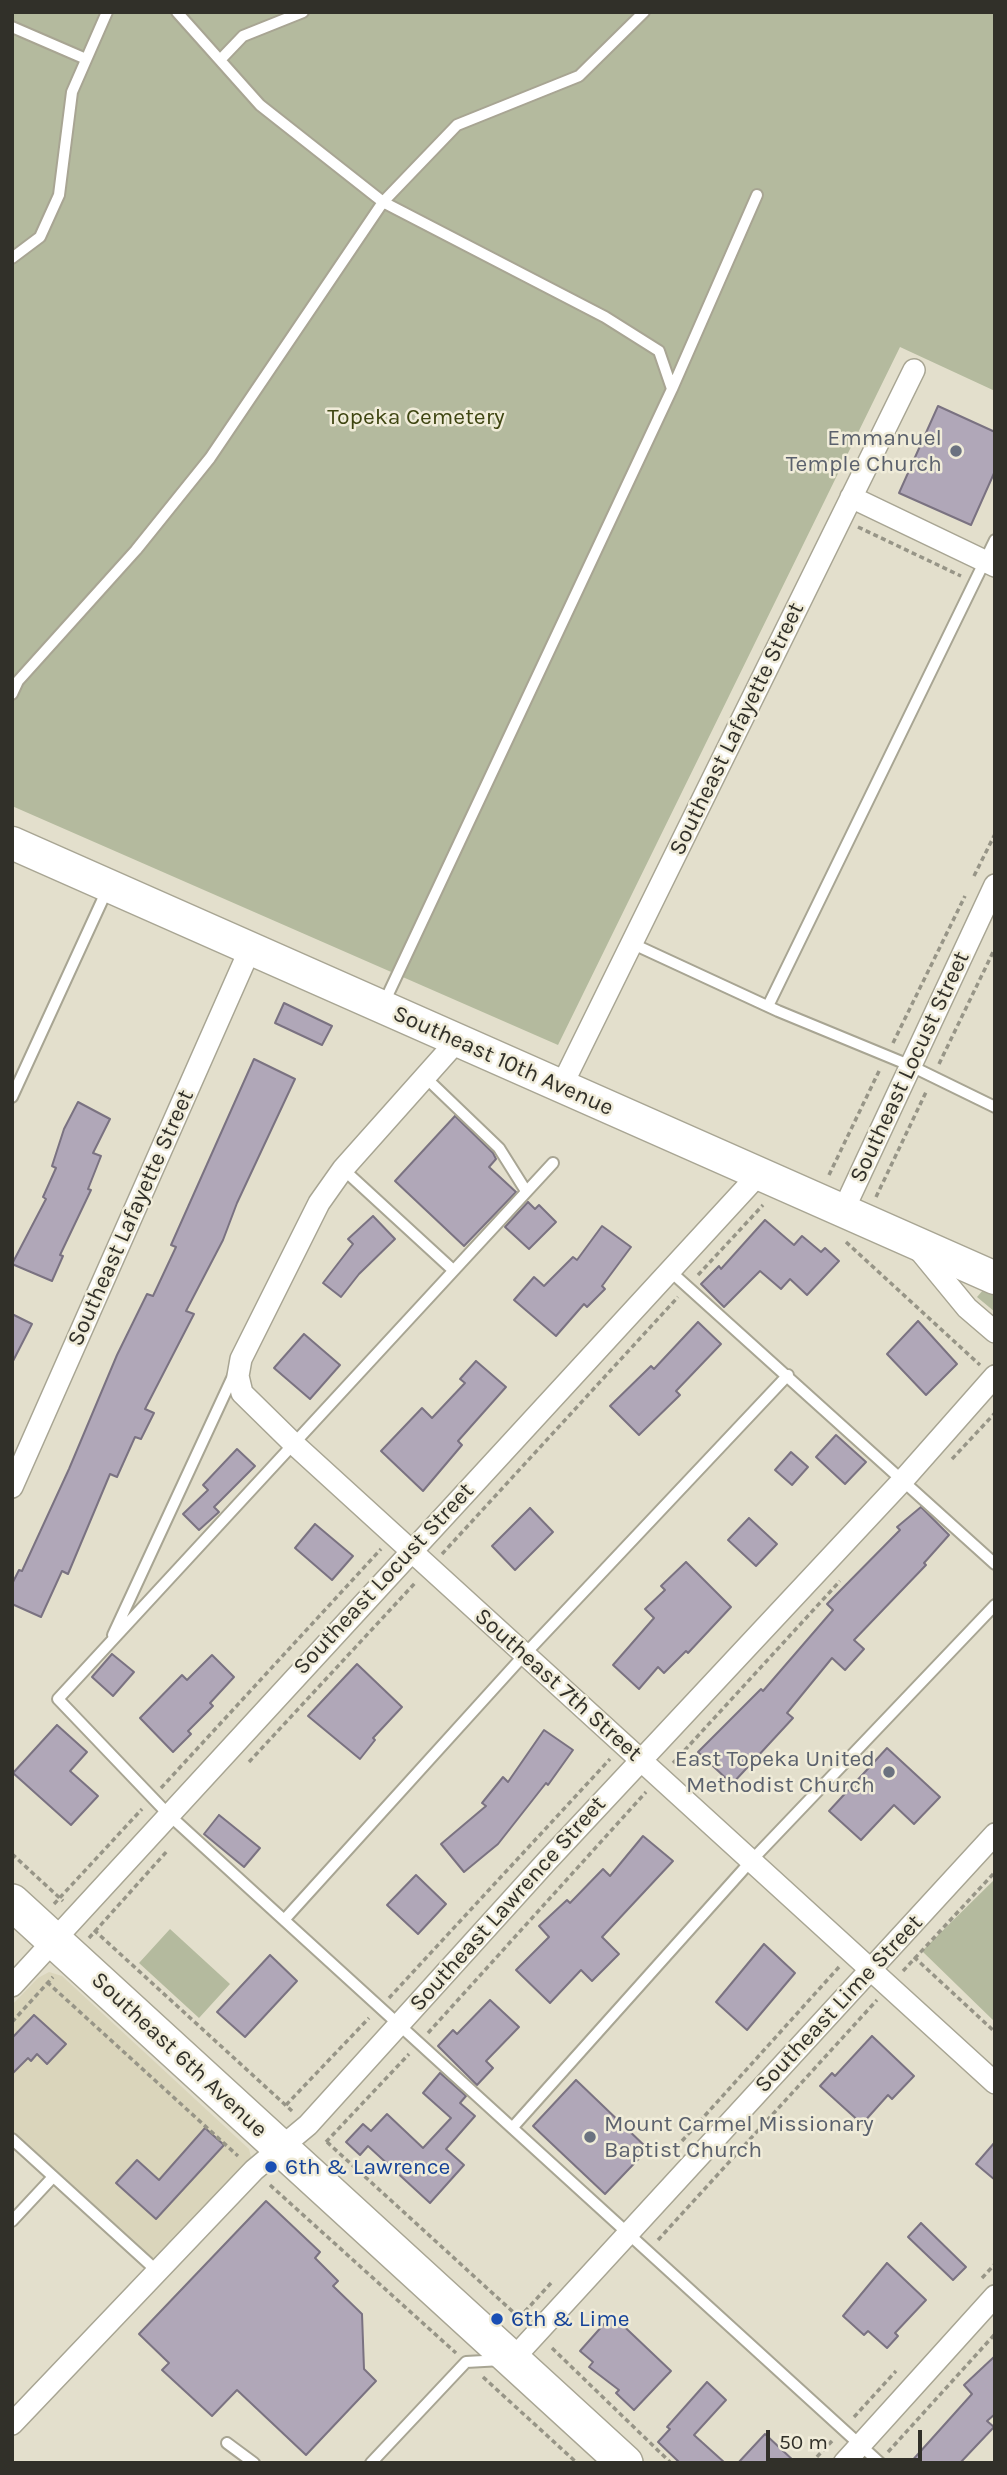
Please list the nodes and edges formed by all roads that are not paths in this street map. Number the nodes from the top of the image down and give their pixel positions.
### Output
1 (107, 12) edge
2 (177, 12) edge
3 (303, 12) edge
4 (644, 12) edge
5 (12, 27) edge
6 (86, 59) junction
7 (220, 60) junction
8 (757, 195) dead end
9 (383, 202) junction
10 (12, 258) edge
11 (914, 370) dead end
12 (672, 389) junction
13 (851, 496) junction
14 (995, 540) edge
15 (990, 563) edge
16 (12, 694) edge
17 (12, 844) edge
18 (995, 885) edge
19 (108, 886) junction
20 (631, 943) junction
21 (250, 949) junction
22 (768, 1006) junction
23 (382, 1007) junction
24 (457, 1041) junction
25 (909, 1065) junction
26 (425, 1076) junction
27 (561, 1087) junction
28 (12, 1097) edge
29 (995, 1107) edge
30 (553, 1163) dead end
31 (343, 1169) junction
32 (750, 1185) junction
33 (526, 1191) junction
34 (842, 1225) junction
35 (912, 1241) junction
36 (453, 1270) junction
37 (670, 1271) junction
38 (995, 1278) edge
39 (995, 1332) edge
40 (241, 1359) junction
41 (788, 1375) junction
42 (994, 1376) edge
43 (294, 1444) junction
44 (904, 1479) junction
45 (12, 1487) edge
46 (410, 1549) junction
47 (995, 1564) edge
48 (995, 1605) edge
49 (108, 1644) junction
50 (525, 1654) junction
51 (640, 1760) junction
52 (169, 1814) junction
53 (995, 1834) edge
54 (751, 1861) junction
55 (284, 1920) junction
56 (44, 1931) edge
57 (871, 1970) junction
58 (12, 1986) edge
59 (397, 2024) junction
60 (995, 2083) edge
61 (513, 2127) junction
62 (12, 2139) edge
63 (280, 2148) junction
64 (53, 2177) junction
65 (12, 2221) edge
66 (630, 2231) junction
67 (157, 2271) junction
68 (995, 2295) edge
69 (512, 2360) junction
70 (12, 2424) edge
71 (227, 2443) dead end
72 (860, 2444) junction
73 (880, 2462) edge
74 (254, 2463) edge
75 (371, 2463) edge
76 (625, 2463) edge
77 (844, 2463) edge

1 - 6 lane
2 - 7 lane
3 - 7 lane
4 - 9 lane
5 - 6 lane
6 - 10 lane
7 - 9 lane
8 - 12 lane
9 - 12 lane
9 - 16 lane
11 - 13 street, Southeast Lafayette Street
12 - 23 lane
13 - 15 street
13 - 20 street, Southeast Lafayette Street
14 - 15 lane
15 - 22 lane
17 - 19 main road, Southeast 10th Avenue
18 - 25 street, Southeast Locust Street
19 - 21 main road, Southeast 10th Avenue
19 - 28 lane
20 - 22 lane
20 - 27 street, Southeast Lafayette Street
21 - 23 main road, Southeast 10th Avenue
21 - 45 street, Southeast Lafayette Street
22 - 25 lane
23 - 24 main road, Southeast 10th Avenue
24 - 26 street
24 - 27 main road, Southeast 10th Avenue
25 - 29 lane
25 - 34 street, Southeast Locust Street
26 - 31 street
26 - 33 lane
27 - 32 main road, Southeast 10th Avenue
30 - 33 lane
31 - 36 lane
31 - 40 street
32 - 34 main road, Southeast 10th Avenue
32 - 37 street, Southeast Locust Street
33 - 36 lane
34 - 35 main road, Southeast 10th Avenue
35 - 38 main road, Southeast 10th Avenue
35 - 39 street
36 - 43 lane
37 - 41 lane
37 - 46 street, Southeast Locust Street
40 - 43 street, Southeast 7th Street
40 - 49 lane
41 - 44 lane
41 - 50 lane
42 - 44 street, Southeast Lawrence Street
43 - 46 street, Southeast 7th Street
43 - 49 lane
44 - 47 lane
44 - 51 street, Southeast Lawrence Street
46 - 50 street, Southeast 7th Street
46 - 52 street, Southeast Locust Street
48 - 54 lane
49 - 52 lane
50 - 51 street, Southeast 7th Street
50 - 55 lane
51 - 54 street, Southeast 7th Street
51 - 59 street, Southeast Lawrence Street
52 - 55 lane
52 - 56 street, Southeast Locust Street
53 - 57 street, Southeast Lime Street
54 - 57 street, Southeast 7th Street
54 - 61 lane
55 - 59 lane
56 - 58 street, Southeast Locust Street
56 - 63 main road, Southeast 6th Avenue
57 - 60 street, Southeast 7th Street
57 - 66 street, Southeast Lime Street
59 - 61 lane
59 - 63 street, Southeast Lawrence Street
61 - 66 lane
62 - 64 lane
63 - 67 street, Southeast Lawrence Street
63 - 69 main road, Southeast 6th Avenue
64 - 65 lane
64 - 67 lane
66 - 69 street, Southeast Lime Street
66 - 72 lane
67 - 70 street, Southeast Lawrence Street
68 - 72 street
69 - 75 lane
69 - 76 main road, Southeast 6th Avenue
71 - 74 lane
72 - 73 lane
72 - 77 street

